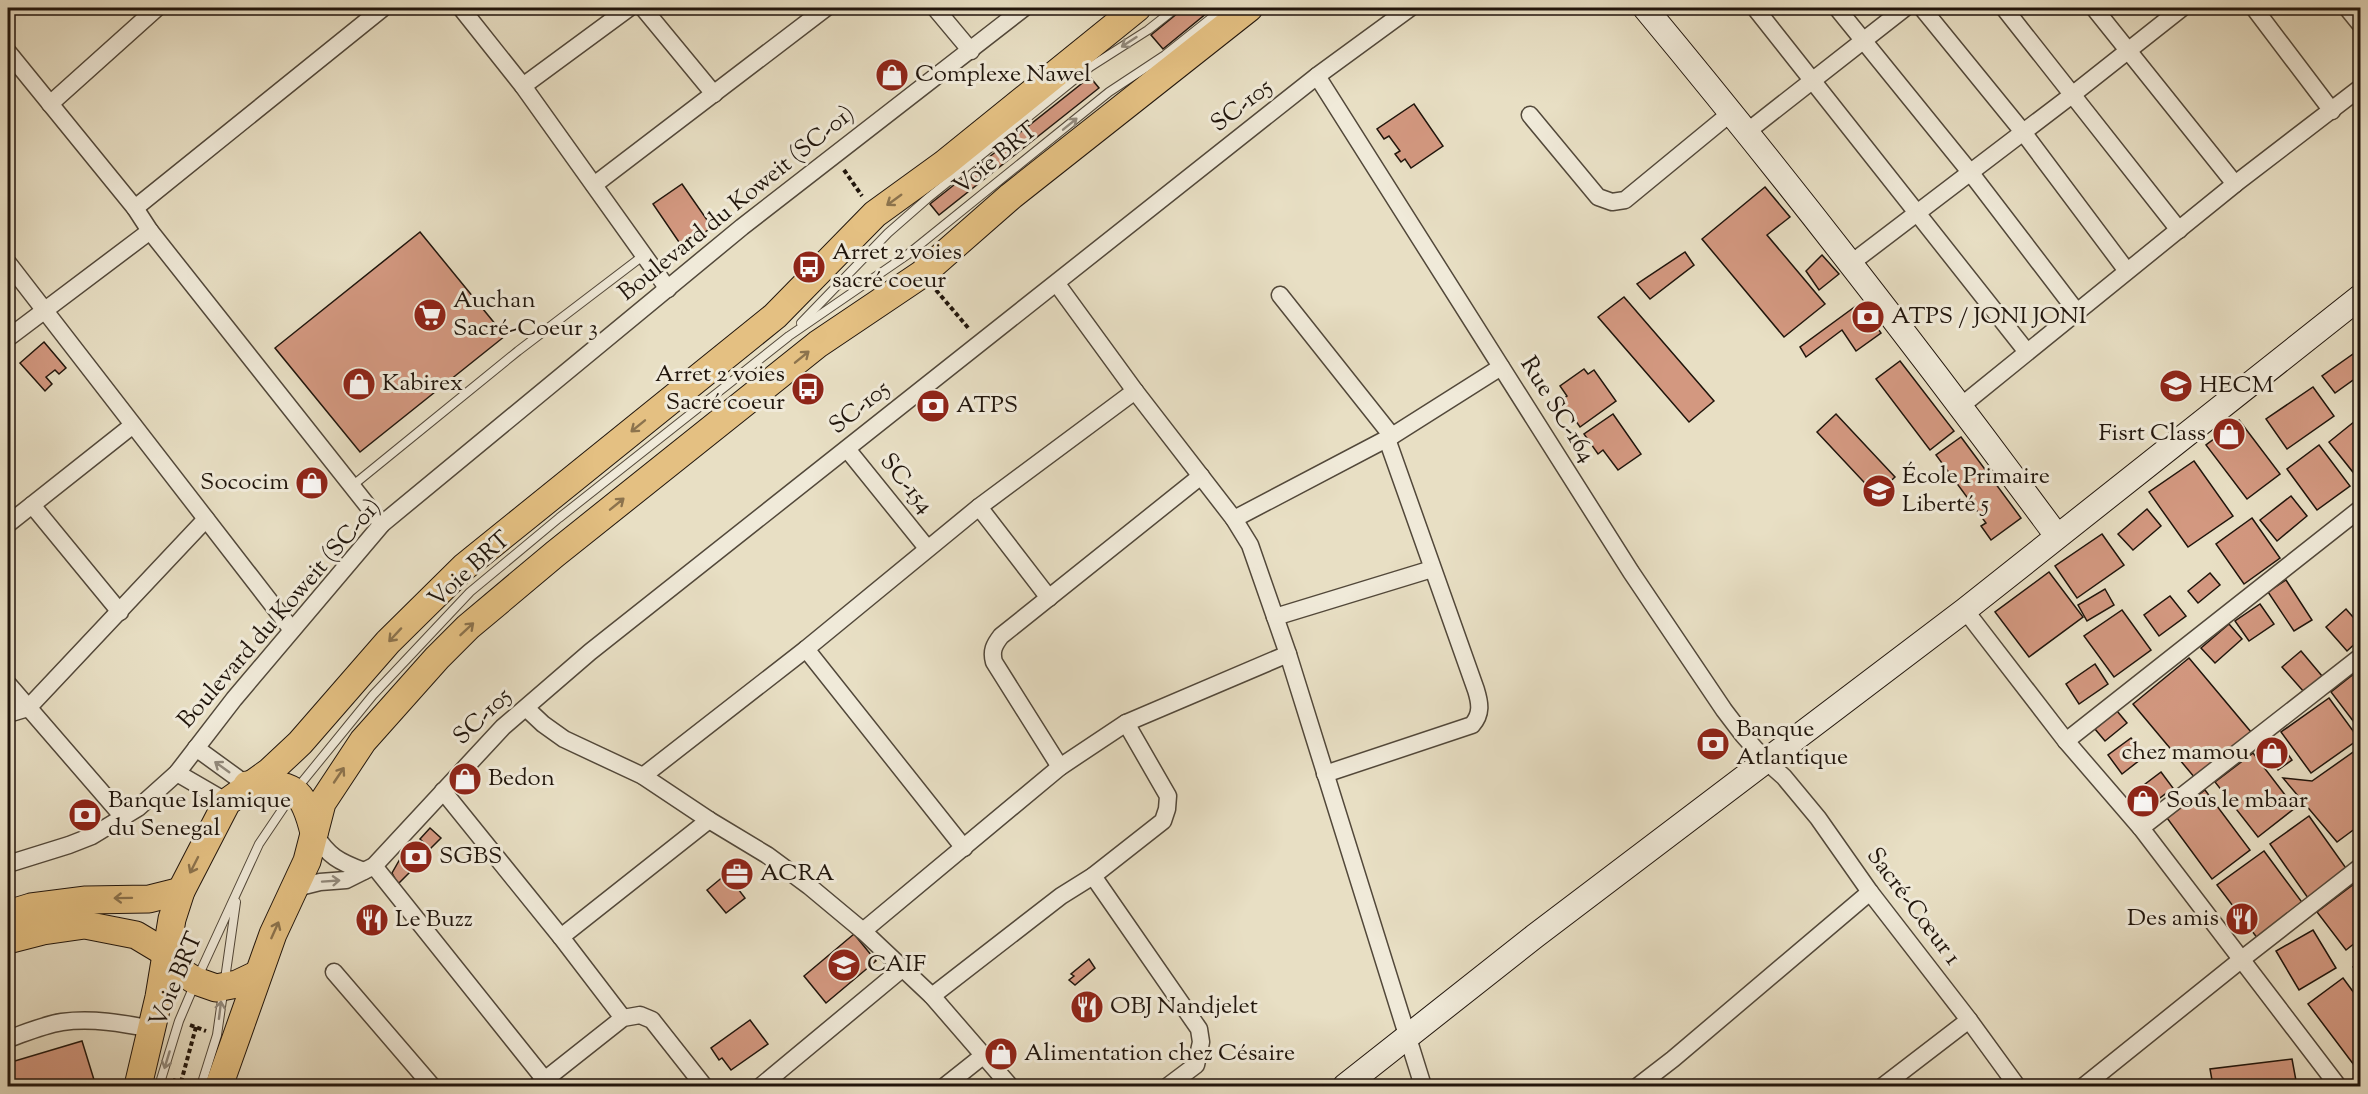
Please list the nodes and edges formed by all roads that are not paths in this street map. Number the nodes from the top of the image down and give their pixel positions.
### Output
1 (157, 8) edge
2 (383, 8) edge
3 (461, 8) edge
4 (643, 8) edge
5 (826, 8) edge
6 (934, 8) edge
7 (1024, 8) edge
8 (1137, 8) edge
9 (1176, 8) edge
10 (1224, 8) edge
11 (1249, 8) edge
12 (1410, 8) edge
13 (1646, 8) edge
14 (1755, 8) edge
15 (1837, 8) edge
16 (1905, 8) edge
17 (1922, 8) edge
18 (2004, 8) edge
19 (2094, 8) edge
20 (2182, 8) edge
21 (2254, 8) edge
22 (2347, 8) edge
23 (624, 9) edge
24 (2361, 24) edge
25 (1864, 40) junction
26 (2128, 49) junction
27 (971, 51) junction
28 (8, 52) edge
29 (1317, 76) junction
30 (1812, 81) junction
31 (523, 86) junction
32 (2361, 88) edge
33 (714, 94) junction
34 (2072, 95) junction
35 (50, 104) junction
36 (2331, 111) junction
37 (1732, 112) junction
38 (1530, 115) dead end
39 (1748, 131) junction
40 (2023, 132) junction
41 (1970, 172) junction
42 (2235, 184) junction
43 (594, 185) junction
44 (135, 208) junction
45 (1917, 213) junction
46 (2179, 230) junction
47 (150, 231) junction
48 (644, 255) junction
49 (8, 263) edge
50 (1850, 264) junction
51 (2127, 271) junction
52 (1057, 284) junction
53 (668, 289) junction
54 (1280, 295) dead end
55 (2361, 297) edge
56 (44, 309) junction
57 (2077, 312) junction
58 (789, 336) junction
59 (8, 338) edge
60 (2027, 352) junction
61 (1501, 367) junction
62 (1135, 391) junction
63 (1961, 406) junction
64 (133, 425) junction
65 (1389, 437) junction
66 (847, 449) junction
67 (1201, 476) junction
68 (352, 486) junction
69 (32, 505) junction
70 (979, 507) junction
71 (2361, 509) edge
72 (206, 519) junction
73 (1234, 519) junction
74 (8, 524) edge
75 (382, 524) junction
76 (2057, 536) junction
77 (927, 548) junction
78 (1432, 569) junction
79 (1049, 598) junction
80 (1965, 610) junction
81 (120, 612) junction
82 (1275, 617) junction
83 (292, 630) junction
84 (806, 649) junction
85 (1288, 654) junction
86 (2358, 664) edge
87 (8, 684) edge
88 (28, 708) junction
89 (526, 708) junction
90 (8, 714) edge
91 (1126, 723) junction
92 (2066, 741) junction
93 (196, 748) junction
94 (1766, 761) junction
95 (1060, 767) junction
96 (177, 773) junction
97 (1325, 774) junction
98 (643, 776) junction
99 (442, 791) junction
100 (294, 792) junction
101 (237, 794) junction
102 (124, 818) junction
103 (709, 820) junction
104 (2141, 828) junction
105 (314, 833) junction
106 (964, 848) junction
107 (8, 864) edge
108 (2361, 867) edge
109 (369, 868) junction
110 (1093, 876) junction
111 (296, 888) junction
112 (238, 890) junction
113 (181, 891) junction
114 (1870, 892) junction
115 (8, 914) edge
116 (863, 931) junction
117 (561, 937) junction
118 (8, 940) edge
119 (166, 952) junction
120 (2242, 958) junction
121 (903, 968) junction
122 (334, 972) dead end
123 (258, 974) junction
124 (196, 981) junction
125 (223, 987) junction
126 (932, 996) junction
127 (623, 1018) junction
128 (1969, 1020) junction
129 (152, 1029) junction
130 (8, 1039) edge
131 (1408, 1039) junction
132 (984, 1055) junction
133 (540, 1083) edge
134 (138, 1086) edge
135 (159, 1086) edge
136 (201, 1086) edge
137 (219, 1086) edge
138 (432, 1086) edge
139 (704, 1086) edge
140 (761, 1086) edge
141 (945, 1086) edge
142 (1010, 1086) edge
143 (1168, 1086) edge
144 (1345, 1086) edge
145 (1423, 1086) edge
146 (1638, 1086) edge
147 (1883, 1086) edge
148 (2017, 1086) edge
149 (2084, 1086) edge
150 (2338, 1086) edge

1 - 35 street
2 - 44 street
3 - 31 street
4 - 33 street
5 - 33 street
6 - 27 street
7 - 27 street, Boulevard du Koweit (SC-01)
8 -> 101 main road
9 -> 58 lane, Voie BRT
58 -> 10 lane, Voie BRT
105 -> 11 main road
12 - 29 street, SC-105
13 - 37 street
14 - 30 street
15 - 25 street
16 - 25 street
17 - 40 street
18 - 34 street
19 - 26 street
20 - 26 street
21 - 36 street
22 - 24 street
23 - 31 street
25 - 30 street
25 - 41 street
26 - 34 street
26 - 42 street
27 - 53 street, Boulevard du Koweit (SC-01)
28 - 35 street
29 - 52 street, SC-105
29 - 61 street, Rue SC-164
30 - 39 street
30 - 45 street
31 - 43 street
32 - 36 street
33 - 43 street
34 - 40 street
34 - 46 street
35 - 44 street
36 - 42 street
37 - 38 street
37 - 39 street
39 - 50 street
40 - 41 street
40 - 51 street
41 - 45 street
41 - 57 street
42 - 46 street
43 - 48 street
44 - 47 street
45 - 50 street
45 - 60 street
46 - 51 street
47 - 56 street
47 - 68 street
48 - 53 street
48 - 68 lane
49 - 56 street
50 - 63 street
51 - 57 street
52 - 62 street
52 - 66 street, SC-105
53 - 75 street, Boulevard du Koweit (SC-01)
54 - 65 street
55 - 76 street
56 - 59 street
56 - 64 street
57 - 60 street
58 - 100 lane, Voie BRT
60 - 63 street
61 - 65 street
61 - 94 street, Rue SC-164
62 - 67 street
62 - 70 street
63 - 76 street
64 - 69 street
64 - 72 street
65 - 73 street
65 - 78 street
66 - 77 street, SC-154
66 - 89 street, SC-105
67 - 73 street
67 - 79 street
68 - 75 street
69 - 74 street
69 - 81 street
70 - 77 street
70 - 79 street
71 - 92 street
72 - 81 street
72 - 83 street
73 - 82 street
75 - 83 street, Boulevard du Koweit (SC-01)
76 - 80 street
77 - 84 street
78 - 82 street
78 - 97 street
79 - 95 street
80 - 92 street
80 - 94 street
81 - 88 street
82 - 85 street
83 - 93 street, Boulevard du Koweit (SC-01)
84 - 98 street
84 - 106 street
85 - 91 street
85 - 97 street
86 - 104 street
87 - 88 street
88 - 90 street
88 - 102 street
89 - 98 street
89 - 99 street, SC-105
91 - 95 street
91 - 110 street
92 - 104 street
93 - 96 street, Boulevard du Koweit (SC-01)
101 -> 93 street
94 - 114 street, Sacré-Cœur 1
94 - 131 street
95 - 106 street
96 - 101 street
96 - 102 street, Boulevard du Koweit (SC-01)
97 - 131 street
98 - 103 street
99 - 109 street, SC-105
99 - 117 street
100 - 101 main road
100 - 105 main road
100 - 112 lane, Voie BRT
101 -> 113 main road
102 - 107 street, Boulevard du Koweit (SC-01)
103 - 116 street
103 - 117 street
104 - 120 street
105 - 109 street
105 - 111 main road
106 - 116 street
108 - 120 street
111 -> 109 street, SC-105
109 - 133 street
110 - 126 street
110 - 143 street
123 -> 111 main road
112 - 124 lane, Voie BRT
112 - 125 lane, Voie BRT
113 -> 115 main road
113 - 119 main road
114 - 128 street, Sacré-Cœur 1
114 - 146 street
116 - 121 street
117 - 127 street
118 - 119 main road
119 - 124 main road
119 - 129 main road
120 - 149 street
120 - 150 street
121 - 126 street
121 - 140 street
122 - 138 street
123 - 125 main road
123 - 137 main road
124 - 125 main road
124 -> 135 lane, Voie BRT
136 -> 125 lane, Voie BRT
126 - 132 street
127 - 133 street
127 - 139 street
128 - 147 street
128 - 148 street, Sacré-Cœur 1
129 - 130 street
129 - 134 main road
131 - 144 street
131 - 145 street
132 - 141 street
132 - 142 street

